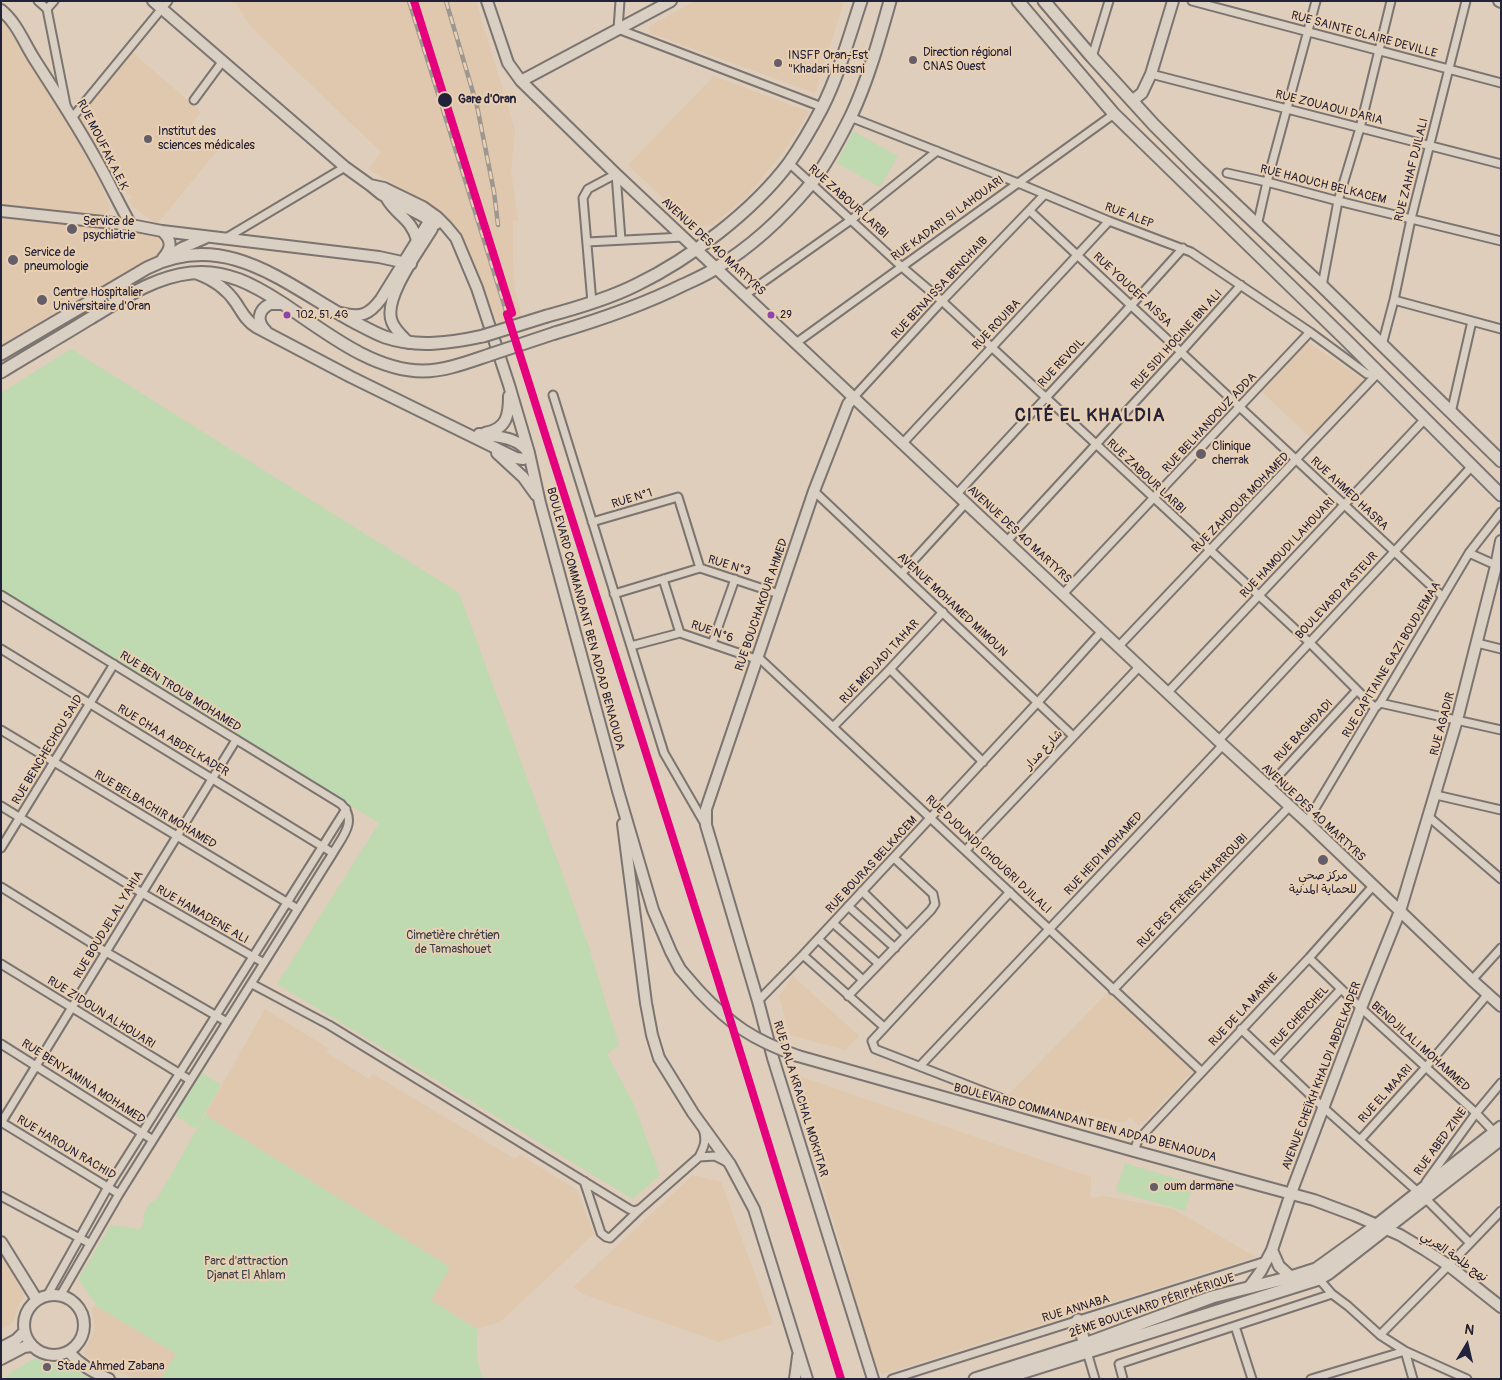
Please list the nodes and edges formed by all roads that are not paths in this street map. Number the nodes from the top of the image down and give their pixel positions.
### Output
1 (38, 1) edge
2 (54, 1) edge
3 (153, 1) edge
4 (487, 1) edge
5 (620, 1) edge
6 (670, 1) edge
7 (861, 1) edge
8 (890, 1) edge
9 (1018, 1) edge
10 (1044, 1) edge
11 (1109, 1) edge
12 (1172, 1) edge
13 (1192, 1) edge
14 (1316, 1) edge
15 (1391, 1) edge
16 (1466, 1) edge
17 (165, 5) edge
18 (47, 9) junction
19 (1, 10) edge
20 (618, 29) junction
21 (1308, 32) junction
22 (1379, 52) junction
23 (1092, 57) junction
24 (222, 62) junction
25 (1449, 69) junction
26 (1151, 74) junction
27 (521, 81) junction
28 (1501, 82) edge
29 (194, 100) dead end
30 (1132, 101) junction
31 (822, 107) junction
32 (1288, 109) junction
33 (69, 113) junction
34 (1114, 114) junction
35 (850, 117) junction
36 (1360, 128) junction
37 (1430, 146) junction
38 (937, 151) junction
39 (789, 164) junction
40 (1501, 164) edge
41 (345, 167) junction
42 (1227, 173) dead end
43 (616, 174) junction
44 (1267, 182) junction
45 (1018, 183) junction
46 (370, 184) junction
47 (811, 184) junction
48 (1044, 194) junction
49 (386, 197) junction
50 (1338, 201) junction
51 (118, 204) junction
52 (1030, 210) junction
53 (1, 211) edge
54 (1411, 219) junction
55 (434, 220) junction
56 (851, 220) junction
57 (1109, 221) junction
58 (114, 223) junction
59 (131, 225) junction
60 (1257, 226) junction
61 (162, 231) junction
62 (208, 237) junction
63 (683, 237) junction
64 (226, 239) junction
65 (417, 240) junction
66 (621, 240) junction
67 (587, 242) junction
68 (1501, 242) edge
69 (1183, 248) junction
70 (696, 249) junction
71 (1078, 256) junction
72 (408, 260) junction
73 (160, 261) junction
74 (902, 267) junction
75 (716, 268) junction
76 (192, 272) junction
77 (1241, 285) junction
78 (1322, 286) junction
79 (745, 295) junction
80 (1394, 300) junction
81 (942, 301) junction
82 (592, 303) junction
83 (284, 304) junction
84 (1132, 306) junction
85 (333, 310) junction
86 (1472, 321) junction
87 (1501, 328) edge
88 (1310, 332) junction
89 (268, 333) junction
90 (409, 342) junction
91 (796, 343) junction
92 (1382, 345) junction
93 (991, 347) junction
94 (1182, 352) junction
95 (1, 354) edge
96 (1, 372) edge
97 (1378, 373) junction
98 (509, 385) junction
99 (553, 395) dead end
100 (853, 398) junction
101 (1045, 398) junction
102 (1240, 408) junction
103 (1451, 413) junction
104 (1425, 419) junction
105 (464, 432) junction
106 (479, 434) junction
107 (902, 444) junction
108 (1095, 445) junction
109 (528, 453) junction
110 (1297, 460) junction
111 (1501, 461) edge
112 (1472, 466) junction
113 (814, 490) junction
114 (957, 494) junction
115 (1501, 495) edge
116 (1153, 498) junction
117 (966, 502) junction
118 (540, 503) junction
119 (1344, 505) junction
120 (1501, 512) edge
121 (592, 522) junction
122 (1501, 540) edge
123 (1007, 541) junction
124 (1210, 551) junction
125 (1394, 552) junction
126 (1469, 553) junction
127 (1498, 566) edge
128 (700, 568) junction
129 (902, 573) junction
130 (735, 579) junction
131 (663, 580) junction
132 (614, 594) junction
133 (779, 594) junction
134 (1063, 594) junction
135 (1, 595) edge
136 (1258, 595) junction
137 (1443, 597) junction
138 (943, 612) junction
139 (1102, 631) junction
140 (680, 633) junction
141 (1309, 642) junction
142 (1477, 643) junction
143 (712, 644) junction
144 (631, 646) junction
145 (1118, 647) junction
146 (1, 649) edge
147 (1501, 649) edge
148 (756, 658) junction
149 (114, 664) junction
150 (1140, 666) junction
151 (890, 669) junction
152 (1357, 690) junction
153 (1168, 692) junction
154 (1038, 702) junction
155 (90, 704) junction
156 (1377, 706) junction
157 (1457, 720) junction
158 (833, 727) junction
159 (1, 730) edge
160 (1501, 730) edge
161 (1073, 736) junction
162 (236, 740) junction
163 (1221, 743) junction
164 (53, 762) junction
165 (983, 762) junction
166 (212, 778) junction
167 (1268, 787) junction
168 (618, 790) junction
169 (1436, 795) junction
170 (1, 806) edge
171 (1289, 807) junction
172 (346, 809) junction
173 (1501, 810) edge
174 (20, 817) junction
175 (1429, 817) junction
176 (931, 818) junction
177 (1307, 822) junction
178 (706, 825) junction
179 (177, 836) junction
180 (322, 847) junction
181 (1, 848) edge
182 (966, 850) junction
183 (333, 853) junction
184 (894, 858) junction
185 (1501, 879) edge
186 (1373, 886) junction
187 (1, 887) edge
188 (862, 891) junction
189 (1010, 892) junction
190 (142, 893) junction
191 (288, 903) junction
192 (848, 906) junction
193 (298, 909) junction
194 (1400, 911) junction
195 (833, 923) junction
196 (1050, 928) junction
197 (907, 935) junction
198 (818, 940) junction
199 (895, 948) junction
200 (1501, 948) edge
201 (106, 952) junction
202 (803, 955) junction
203 (253, 957) junction
204 (1309, 958) junction
205 (1, 964) edge
206 (264, 964) junction
207 (878, 964) junction
208 (863, 980) junction
209 (1472, 980) junction
210 (252, 984) junction
211 (1341, 989) junction
212 (1113, 990) junction
213 (1488, 994) junction
214 (848, 996) junction
215 (758, 1001) junction
216 (1501, 1006) edge
217 (72, 1008) junction
218 (1361, 1008) junction
219 (216, 1016) junction
220 (227, 1022) junction
221 (884, 1027) junction
222 (1241, 1030) junction
223 (1, 1044) edge
224 (1275, 1060) junction
225 (37, 1065) junction
226 (920, 1066) junction
227 (1426, 1067) junction
228 (1202, 1072) junction
229 (179, 1074) junction
230 (190, 1080) junction
231 (1501, 1083) edge
232 (1011, 1102) dead end
233 (1324, 1108) junction
234 (1476, 1113) junction
235 (1, 1123) edge
236 (703, 1127) junction
237 (1499, 1133) edge
238 (142, 1134) junction
239 (153, 1140) junction
240 (1360, 1140) junction
241 (1134, 1151) junction
242 (699, 1157) junction
243 (730, 1164) junction
244 (584, 1182) junction
245 (108, 1187) junction
246 (1291, 1193) junction
247 (119, 1194) junction
248 (1422, 1195) junction
249 (1, 1196) edge
250 (640, 1209) junction
251 (1501, 1210) edge
252 (1363, 1219) joint
253 (1383, 1225) junction
254 (79, 1238) junction
255 (1, 1242) edge
256 (89, 1243) junction
257 (1470, 1243) junction
258 (1272, 1250) junction
259 (1266, 1261) junction
260 (1450, 1264) junction
261 (1291, 1277) junction
262 (1319, 1279) junction
263 (1250, 1286) junction
264 (1332, 1294) junction
265 (60, 1296) junction
266 (42, 1298) junction
267 (1501, 1302) edge
268 (1501, 1308) edge
269 (1078, 1320) junction
270 (1235, 1326) junction
271 (24, 1332) junction
272 (1380, 1335) junction
273 (32, 1346) junction
274 (1, 1348) edge
275 (1086, 1348) junction
276 (1405, 1351) junction
277 (69, 1352) junction
278 (798, 1352) junction
279 (1, 1359) edge
280 (1122, 1377) edge
281 (109, 1379) edge
282 (795, 1379) edge
283 (807, 1379) edge
284 (874, 1379) edge
285 (892, 1379) edge
286 (975, 1379) edge
287 (1002, 1379) edge
288 (1095, 1379) edge
289 (1113, 1379) edge
290 (1252, 1379) edge
291 (1311, 1379) edge
292 (1413, 1379) edge
293 (1467, 1379) edge

1 - 18 street
2 - 18 street
3 - 17 street, BOULEVARD COMMANDANT BEN ADDAD BENAOUDA
4 - 27 street, AVENUE DES 40 MARTYRS
5 - 20 street
6 - 20 street
7 - 31 main road
8 - 35 main road
9 - 34 main road
10 - 23 main road
11 - 23 street
12 - 26 street
13 - 21 street, RUE SAINTE CLAIRE DEVILLE
14 - 21 street
15 - 22 street
16 - 25 street, RUE ZAHAF DJILALI
17 - 24 street, BOULEVARD COMMANDANT BEN ADDAD BENAOUDA
17 - 33 street
18 - 33 street, RUE MOUFAK A.E.K
19 - 33 street
20 - 27 street
20 - 31 street
21 - 22 street, RUE SAINTE CLAIRE DEVILLE
21 - 32 street
22 - 25 street, RUE SAINTE CLAIRE DEVILLE
22 - 36 street
23 - 30 main road
24 - 29 street
24 - 41 street, BOULEVARD COMMANDANT BEN ADDAD BENAOUDA
25 - 28 street, RUE SAINTE CLAIRE DEVILLE
25 - 37 street, RUE ZAHAF DJILALI
26 - 30 street
26 - 32 street, RUE ZOUAOUI DARIA
27 - 43 street, AVENUE DES 40 MARTYRS
30 - 60 main road
31 - 39 main road
32 - 36 street, RUE ZOUAOUI DARIA
32 - 44 street
33 - 51 street, RUE MOUFAK A.E.K
34 - 45 street, RUE KADARI SI LAHOUARI
34 - 97 main road
35 - 38 street, RUE ALEP
35 - 47 main road
36 - 37 street, RUE ZOUAOUI DARIA
36 - 50 street
37 - 40 street, RUE ZOUAOUI DARIA
37 - 54 street, RUE ZAHAF DJILALI
38 - 45 street, RUE ALEP
38 - 56 street
39 - 47 street, RUE ZABOUR LARBI
39 - 70 main road
41 - 46 street, BOULEVARD COMMANDANT BEN ADDAD BENAOUDA
41 - 64 street
42 - 44 street, RUE HAOUCH BELKACEM
43 - 63 street, AVENUE DES 40 MARTYRS
43 - 66 street
43 - 67 street
44 - 50 street, RUE HAOUCH BELKACEM
44 - 60 street
45 - 48 street, RUE ALEP
45 - 74 street, RUE KADARI SI LAHOUARI
46 - 49 street, BOULEVARD COMMANDANT BEN ADDAD BENAOUDA
46 - 55 street, BOULEVARD COMMANDANT BEN ADDAD BENAOUDA
47 - 56 street, RUE ZABOUR LARBI
47 - 75 main road
48 - 52 street, RUE BENAISSA BENCHAIB
48 - 57 street, RUE ALEP
49 - 55 street, BOULEVARD COMMANDANT BEN ADDAD BENAOUDA
49 - 65 street
50 - 54 street, RUE HAOUCH BELKACEM
50 - 78 street
51 - 58 street, RUE MOUFAK A.E.K
51 - 59 street, RUE MOUFAK A.E.K
52 - 71 street, RUE YOUCEF AISSA
52 - 81 street, RUE BENAISSA BENCHAIB
53 - 58 street
54 - 68 street, RUE HAOUCH BELKACEM
54 - 80 street, RUE ZAHAF DJILALI
55 - 65 street
55 - 72 street
55 - 98 street, BOULEVARD COMMANDANT BEN ADDAD BENAOUDA
56 - 74 street, RUE ZABOUR LARBI
56 - 79 street
57 - 69 street, RUE ALEP
57 - 71 street, RUE ROUIBA
58 - 59 street
59 - 61 street
60 - 78 main road
61 - 62 street
61 - 73 street
62 - 64 street
62 - 73 street
63 - 66 street
63 - 70 street, AVENUE DES 40 MARTYRS
64 - 72 street
65 - 72 street
66 - 67 street
67 - 82 street
69 - 77 street, RUE ALEP
69 - 84 street, RUE REVOIL
70 - 75 street, AVENUE DES 40 MARTYRS
70 - 82 main road
71 - 84 street, RUE YOUCEF AISSA
71 - 93 street, RUE ROUIBA
72 - 85 street
72 - 90 street
73 - 85 main road
73 - 95 main road
74 - 81 street, RUE ZABOUR LARBI
74 - 91 street, RUE KADARI SI LAHOUARI
75 - 79 street, AVENUE DES 40 MARTYRS
75 - 83 main road, bridge
76 - 83 main road
76 - 89 street
76 - 96 main road
77 - 88 street, RUE ALEP
77 - 94 street, RUE SIDI HOCINE IBN ALI
78 - 92 main road
79 - 91 street, AVENUE DES 40 MARTYRS
80 - 86 street
80 - 92 street, RUE ZAHAF DJILALI
81 - 93 street, RUE ZABOUR LARBI
81 - 100 street, RUE BENAISSA BENCHAIB
82 - 90 main road, bridge
83 - 89 street
84 - 94 street, RUE YOUCEF AISSA
84 - 101 street, RUE REVOIL
85 - 90 main road
86 - 87 street
86 - 103 street
88 - 97 street, RUE ALEP
88 - 102 street, RUE BELHANDOUZ ADDA
89 - 105 street
91 - 100 street, AVENUE DES 40 MARTYRS
92 - 103 main road
93 - 101 street, RUE ZABOUR LARBI
93 - 107 street, RUE ROUIBA
94 - 102 street, RUE YOUCEF AISSA
94 - 108 street, RUE SIDI HOCINE IBN ALI
97 - 104 main road
97 - 110 street, RUE ZAHDOUR MOHAMED
98 - 106 street
98 - 109 street, BOULEVARD COMMANDANT BEN ADDAD BENAOUDA
99 - 121 street
100 - 107 street, AVENUE DES 40 MARTYRS
100 - 113 street, RUE BOUCHAKOUR AHMED
101 - 108 street, RUE ZABOUR LARBI
101 - 114 street, RUE REVOIL
102 - 110 street, RUE AHMED HASRA
102 - 116 street, RUE BELHANDOUZ ADDA
103 - 111 main road
104 - 112 main road
104 - 119 street, RUE HAMOUDI LAHOUARI
105 - 106 street
105 - 109 street
105 - 118 street
106 - 109 street
107 - 114 street, AVENUE DES 40 MARTYRS
108 - 116 street, RUE ZABOUR LARBI
108 - 123 street, RUE SIDI HOCINE IBN ALI
109 - 118 street, BOULEVARD COMMANDANT BEN ADDAD BENAOUDA
110 - 119 street, RUE AHMED HASRA
110 - 124 street, RUE ZAHDOUR MOHAMED
112 - 115 main road
112 - 125 street, BOULEVARD PASTEUR
113 - 129 street, AVENUE MOHAMED MIMOUN
113 - 133 street, RUE BOUCHAKOUR AHMED
114 - 117 street, AVENUE DES 40 MARTYRS
116 - 124 street, RUE ZABOUR LARBI
116 - 134 street, RUE BELHANDOUZ ADDA
117 - 123 street, AVENUE DES 40 MARTYRS
117 - 129 street
118 - 168 street, BOULEVARD COMMANDANT BEN ADDAD BENAOUDA
119 - 125 street, RUE AHMED HASRA
119 - 136 street, RUE HAMOUDI LAHOUARI
120 - 126 street, RUE CAPITAINE GAZI BOUDJEMAA
121 - 128 street, RUE N°1
121 - 132 street
122 - 127 street, RUE AGADIR
123 - 134 street, AVENUE DES 40 MARTYRS
124 - 136 street, RUE ZABOUR LARBI
124 - 145 street, RUE ZAHDOUR MOHAMED
125 - 137 street, RUE AHMED HASRA
125 - 141 street, BOULEVARD PASTEUR
126 - 127 street
126 - 137 street, RUE CAPITAINE GAZI BOUDJEMAA
127 - 142 street, RUE AGADIR
128 - 130 street, RUE N°3
128 - 131 street, RUE N°3
129 - 138 street, AVENUE MOHAMED MIMOUN
130 - 133 street, RUE N°3
130 - 143 street
131 - 132 street, RUE N°3
131 - 140 street
132 - 144 street
133 - 148 street, RUE BOUCHAKOUR AHMED
134 - 139 street, AVENUE DES 40 MARTYRS
135 - 149 street, RUE BEN TROUB MOHAMED
136 - 141 street, RUE ZABOUR LARBI
136 - 153 street, RUE HAMOUDI LAHOUARI
137 - 156 street, RUE CAPITAINE GAZI BOUDJEMAA
138 - 151 street, RUE MEDJADI TAHAR
138 - 154 street, AVENUE MOHAMED MIMOUN
139 - 145 street, AVENUE DES 40 MARTYRS
139 - 154 street, RUE BOURAS BELKACEM
140 - 143 street, RUE N°6
140 - 144 street, RUE N°6
141 - 152 street, RUE ZABOUR LARBI
141 - 163 street, BOULEVARD PASTEUR
142 - 147 street
142 - 157 street, RUE AGADIR
143 - 148 street, RUE N°6
144 - 178 street
145 - 150 street, AVENUE DES 40 MARTYRS
146 - 155 street, RUE CHAA ABDELKADER
148 - 158 street, RUE DJOUNDI CHOUGRI DJILALI
148 - 178 street, RUE BOUCHAKOUR AHMED
149 - 155 street, RUE BENCHECHOU SAID
149 - 162 street, RUE BEN TROUB MOHAMED
150 - 153 street, AVENUE DES 40 MARTYRS
150 - 161 street, شارع مدار
151 - 158 street, RUE MEDJADI TAHAR
151 - 165 street
152 - 156 street, RUE ZABOUR LARBI
152 - 167 street, RUE BAGHDADI
153 - 163 street, AVENUE DES 40 MARTYRS
154 - 161 street, AVENUE MOHAMED MIMOUN
154 - 165 street, RUE BOURAS BELKACEM
155 - 164 street, RUE BENCHECHOU SAID
155 - 166 street, RUE CHAA ABDELKADER
156 - 157 street
156 - 177 street, RUE CAPITAINE GAZI BOUDJEMAA
157 - 160 street
157 - 169 street, RUE AGADIR
158 - 176 street, RUE DJOUNDI CHOUGRI DJILALI
159 - 164 street, RUE BELBACHIR MOHAMED
161 - 182 street, شارع مدار
162 - 166 street, RUE BOUDJELAL YAHIA
162 - 172 street, RUE BEN TROUB MOHAMED
163 - 167 street, AVENUE DES 40 MARTYRS
163 - 196 street, RUE HEIDI MOHAMED
164 - 174 street, RUE BENCHECHOU SAID
164 - 179 street, RUE BELBACHIR MOHAMED
165 - 176 street, RUE BOURAS BELKACEM
166 - 179 street, RUE BOUDJELAL YAHIA
166 - 180 street, RUE CHAA ABDELKADER
167 - 171 street, AVENUE DES 40 MARTYRS
168 - 236 street
168 - 241 street, BOULEVARD COMMANDANT BEN ADDAD BENAOUDA, bridge
169 - 173 street
169 - 175 street, RUE AGADIR
170 - 174 street, RUE HAMADENE ALI
171 - 177 street, AVENUE DES 40 MARTYRS
171 - 212 street, RUE DES FRÈRES KHARROUBI
172 - 180 street
172 - 183 street
174 - 181 street, RUE BENCHECHOU SAID
174 - 190 street, RUE HAMADENE ALI
175 - 185 street
175 - 194 street, RUE AGADIR
176 - 182 street, RUE DJOUNDI CHOUGRI DJILALI
176 - 184 street, RUE BOURAS BELKACEM
177 - 186 street, AVENUE DES 40 MARTYRS
178 - 215 street, RUE DALA KRACHAL MOKHTAR
179 - 190 street, RUE BOUDJELAL YAHIA
179 - 191 street, RUE BELBACHIR MOHAMED
180 - 183 street, RUE CHAA ABDELKADER
180 - 191 street
182 - 189 street, RUE DJOUNDI CHOUGRI DJILALI
183 - 193 street
184 - 188 street, RUE BOURAS BELKACEM
184 - 197 street
186 - 194 street, AVENUE DES 40 MARTYRS
186 - 204 street, RUE DE LA MARNE
187 - 201 street
188 - 192 street, RUE BOURAS BELKACEM
188 - 197 street
189 - 196 street, RUE DJOUNDI CHOUGRI DJILALI
189 - 221 street
190 - 201 street, RUE BOUDJELAL YAHIA
190 - 203 street, RUE HAMADENE ALI
191 - 193 street, RUE BELBACHIR MOHAMED
191 - 203 street
192 - 195 street, RUE BOURAS BELKACEM
192 - 199 street
193 - 206 street
194 - 209 street, AVENUE DES 40 MARTYRS
194 - 218 street, AVENUE CHEÏKH KHALDI ABDELKADER
195 - 198 street, RUE BOURAS BELKACEM
195 - 207 street
196 - 212 street, RUE DJOUNDI CHOUGRI DJILALI
196 - 226 street, RUE HEIDI MOHAMED
197 - 199 street
198 - 202 street, RUE BOURAS BELKACEM
198 - 208 street
199 - 207 street
200 - 209 street
201 - 217 street, RUE BOUDJELAL YAHIA
201 - 219 street
202 - 214 street
202 - 215 street, RUE BOURAS BELKACEM
203 - 206 street, RUE HAMADENE ALI
203 - 219 street
204 - 211 street, BENDJILALI MOHAMMED
204 - 222 street, RUE DE LA MARNE
205 - 217 street, RUE ZIDOUN ALHOUARI
206 - 210 street
207 - 208 street
208 - 214 street
209 - 213 street, AVENUE DES 40 MARTYRS
210 - 220 street
210 - 244 street
211 - 218 street, BENDJILALI MOHAMMED
211 - 224 street, RUE CHERCHEL
212 - 228 street, RUE DJOUNDI CHOUGRI DJILALI
213 - 216 street, AVENUE DES 40 MARTYRS
213 - 227 street, RUE EL MAARI
214 - 221 street
215 - 284 street, RUE DALA KRACHAL MOKHTAR
217 - 225 street, RUE BOUDJELAL YAHIA
217 - 229 street, RUE ZIDOUN ALHOUARI
218 - 227 street, BENDJILALI MOHAMMED
218 - 233 street, AVENUE CHEÏKH KHALDI ABDELKADER
219 - 220 street
219 - 229 street
220 - 230 street
221 - 226 street
222 - 224 street
222 - 228 street, RUE DE LA MARNE
223 - 225 street, RUE BENYAMINA MOHAMED
224 - 233 street
225 - 235 street, RUE BOUDJELAL YAHIA
225 - 238 street, RUE BENYAMINA MOHAMED
226 - 232 street
227 - 234 street, BENDJILALI MOHAMMED
227 - 240 street, RUE EL MAARI
228 - 241 street, RUE DE LA MARNE
229 - 230 street, RUE ZIDOUN ALHOUARI
229 - 238 street
230 - 239 street
231 - 234 street, RUE ABED ZINE
233 - 240 street
233 - 246 street, AVENUE CHEÏKH KHALDI ABDELKADER
234 - 237 street, BENDJILALI MOHAMMED
234 - 248 street, RUE ABED ZINE
235 - 245 street, RUE HAROUN RACHID
236 - 242 street
236 - 243 street
237 - 248 main road, 2ÈME BOULEVARD PÉRIPHÉRIQUE
238 - 239 street, RUE BENYAMINA MOHAMED
238 - 245 street
239 - 247 street
240 - 248 street
241 - 246 street, BOULEVARD COMMANDANT BEN ADDAD BENAOUDA
242 - 243 street
242 - 250 street
243 - 278 street
244 - 250 street
244 - 250 street
245 - 247 street, RUE HAROUN RACHID
245 - 254 street
246 - 252 street, BOULEVARD COMMANDANT BEN ADDAD BENAOUDA
246 - 258 street, AVENUE CHEÏKH KHALDI ABDELKADER
247 - 256 street
248 - 253 main road, 2ÈME BOULEVARD PÉRIPHÉRIQUE
248 - 257 street
249 - 254 street
251 - 257 street
252 - 253 street, نهج طلحة العربي
253 - 260 street, نهج طلحة العربي
253 - 261 main road, 2ÈME BOULEVARD PÉRIPHÉRIQUE
253 - 262 main road, 2ÈME BOULEVARD PÉRIPHÉRIQUE
254 - 256 street
254 - 266 street
255 - 266 street
256 - 265 street
257 - 260 street
258 - 259 street, AVENUE CHEÏKH KHALDI ABDELKADER
258 - 261 street
259 - 263 street, AVENUE CHEÏKH KHALDI ABDELKADER
259 - 269 street, RUE ANNABA
260 - 267 street
260 - 268 street, نهج طلحة العربي
260 - 272 street
261 - 263 main road, 2ÈME BOULEVARD PÉRIPHÉRIQUE
262 - 264 street
262 - 275 main road, 2ÈME BOULEVARD PÉRIPHÉRIQUE
263 - 275 main road, 2ÈME BOULEVARD PÉRIPHÉRIQUE
264 - 270 street
264 - 272 street
265 - 266 street
265 - 277 street
266 - 271 street
269 - 275 main road
269 - 285 street, RUE ANNABA
270 - 280 street
270 - 290 street
271 - 273 street
271 - 274 street
272 - 276 street
273 - 277 street
273 - 279 street
275 - 286 main road, 2ÈME BOULEVARD PÉRIPHÉRIQUE
275 - 287 main road, 2ÈME BOULEVARD PÉRIPHÉRIQUE
275 - 288 street
276 - 291 street
276 - 292 street
276 - 293 street
277 - 281 street
278 - 282 street
278 - 283 street
280 - 289 street

